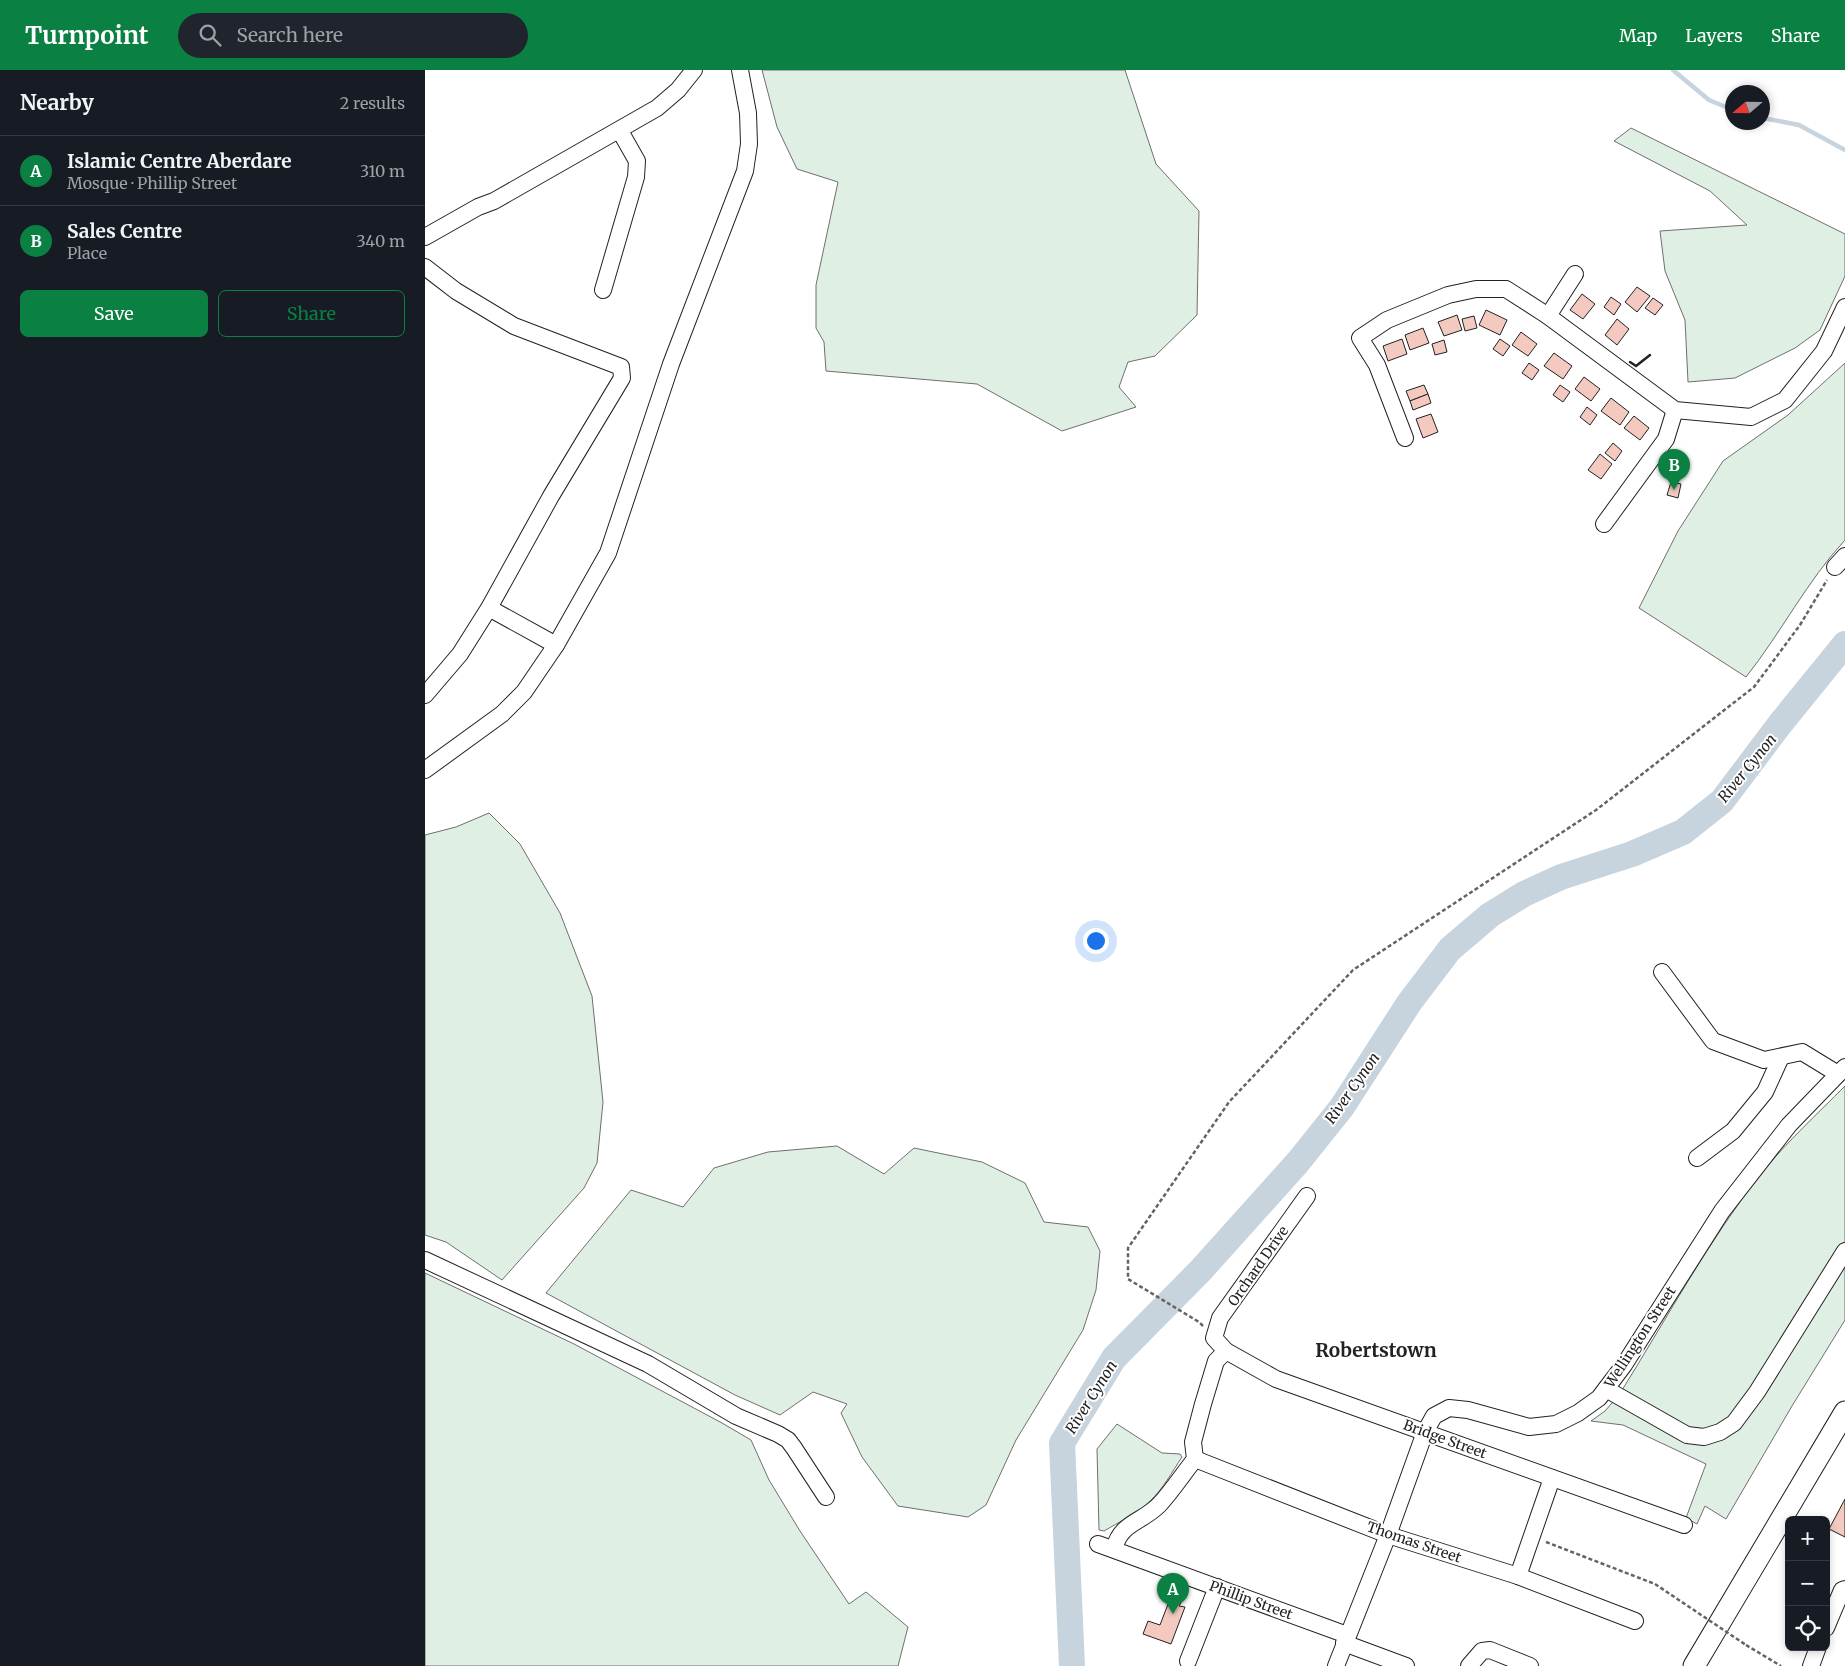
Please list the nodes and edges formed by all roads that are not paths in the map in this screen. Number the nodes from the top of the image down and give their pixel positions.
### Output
1 (694, 70) edge
2 (740, 70) edge
3 (620, 131) junction
4 (425, 237) edge
5 (425, 267) edge
6 (1575, 274) dead end
7 (603, 290) dead end
8 (1845, 307) edge
9 (1548, 316) junction
10 (1675, 410) junction
11 (1405, 438) dead end
12 (1604, 524) dead end
13 (489, 608) junction
14 (556, 645) junction
15 (425, 695) edge
16 (425, 770) edge
17 (1662, 972) dead end
18 (1781, 1057) junction
19 (1842, 1071) edge
20 (1697, 1158) dead end
21 (1307, 1196) dead end
22 (1845, 1251) edge
23 (425, 1260) edge
24 (1214, 1338) joint
25 (1226, 1351) junction
26 (1606, 1389) junction
27 (1845, 1412) edge
28 (1425, 1432) junction
29 (1195, 1458) junction
30 (1553, 1478) junction
31 (825, 1497) dead end
32 (1684, 1525) dead end
33 (1388, 1534) junction
34 (1518, 1576) junction
35 (1217, 1587) junction
36 (1845, 1589) edge
37 (1830, 1618) edge
38 (1635, 1621) dead end
39 (1346, 1639) junction
40 (1817, 1651) edge
41 (1188, 1661) dead end
42 (1336, 1666) edge
43 (1407, 1666) edge
44 (1469, 1666) edge
45 (1530, 1666) edge
46 (1694, 1666) edge
47 (1811, 1666) edge

1 - 3 street
2 - 14 street
3 - 4 street
3 - 7 street
5 - 13 street
6 - 9 street
8 - 10 street
9 - 10 street
9 - 11 street
10 - 12 street
13 - 14 street
13 - 15 street
14 - 16 street
17 - 18 street
18 - 19 street
18 - 20 street
19 - 26 street, Wellington Street
21 - 24 street, Orchard Drive
22 - 26 street
23 - 31 street
24 - 25 street, Bridge Street
25 - 28 street, Bridge Street
25 - 29 street
26 - 28 street, Wellington Street
27 - 46 main road
28 - 30 street, Bridge Street
28 - 33 street, Wellington Street
29 - 33 street, Thomas Street
29 - 35 street, Phillip Street
30 - 32 street, Bridge Street
30 - 34 street
33 - 34 street, Thomas Street
33 - 39 street, Wellington Street
34 - 38 street, Thomas Street
35 - 39 street, Phillip Street
35 - 41 street
36 - 37 street
39 - 42 street, Wellington Street
39 - 43 street, Phillip Street
40 - 47 street
44 - 45 street

